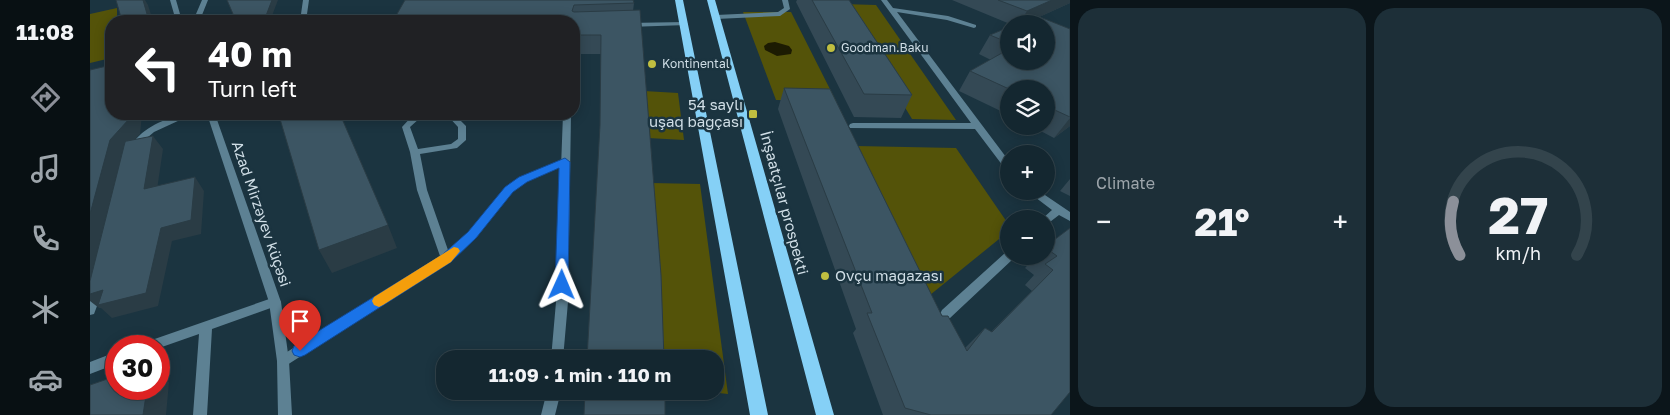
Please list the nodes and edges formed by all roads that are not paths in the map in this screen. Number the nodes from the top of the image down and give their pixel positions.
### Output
1 (173, 0) edge
2 (205, 0) edge
3 (306, 0) edge
4 (679, 0) edge
5 (711, 0) edge
6 (785, 0) edge
7 (884, 0) edge
8 (893, 10) junction
9 (177, 15) edge
10 (199, 15) edge
11 (304, 15) edge
12 (716, 17) junction
13 (685, 24) junction
14 (622, 25) edge
15 (974, 26) dead end
16 (171, 120) edge
17 (213, 120) edge
18 (413, 120) edge
19 (459, 120) edge
20 (567, 120) edge
21 (852, 126) dead end
22 (978, 126) junction
23 (415, 152) junction
24 (129, 155) edge
25 (1000, 156) edge
26 (565, 162) junction
27 (1044, 200) edge
28 (1058, 210) junction
29 (1055, 213) edge
30 (1070, 217) edge
31 (446, 258) junction
32 (1000, 264) edge
33 (100, 280) edge
34 (275, 302) junction
35 (90, 310) edge
36 (946, 314) edge
37 (206, 327) junction
38 (170, 339) edge
39 (558, 350) edge
40 (283, 361) junction
41 (105, 362) edge
42 (90, 368) edge
43 (552, 400) edge
44 (200, 415) edge
45 (284, 415) edge
46 (548, 415) edge
47 (759, 415) edge
48 (825, 415) edge

1 - 9 street
2 - 10 street
3 - 11 street
4 - 13 main road
5 - 12 main road, İnşaatçılar prospekti
6 - 12 street
7 - 8 street
8 - 15 street
8 - 22 street
12 - 48 main road, İnşaatçılar prospekti
13 - 14 street
13 - 47 main road
16 - 24 street
17 - 34 street, Azad Mirzəyev küçəsi
18 - 23 street
19 - 23 street
20 - 26 street
21 - 22 street
22 - 25 street
23 - 31 street
26 - 31 street
26 - 39 street
27 - 28 street
28 - 29 street
28 - 30 street
31 - 40 street
32 - 36 street
33 - 35 street
34 - 37 street
34 - 40 street, Azad Mirzəyev küçəsi
37 - 38 street
37 - 44 street
40 - 45 street, Azad Mirzəyev küçəsi
41 - 42 street
43 - 46 street

